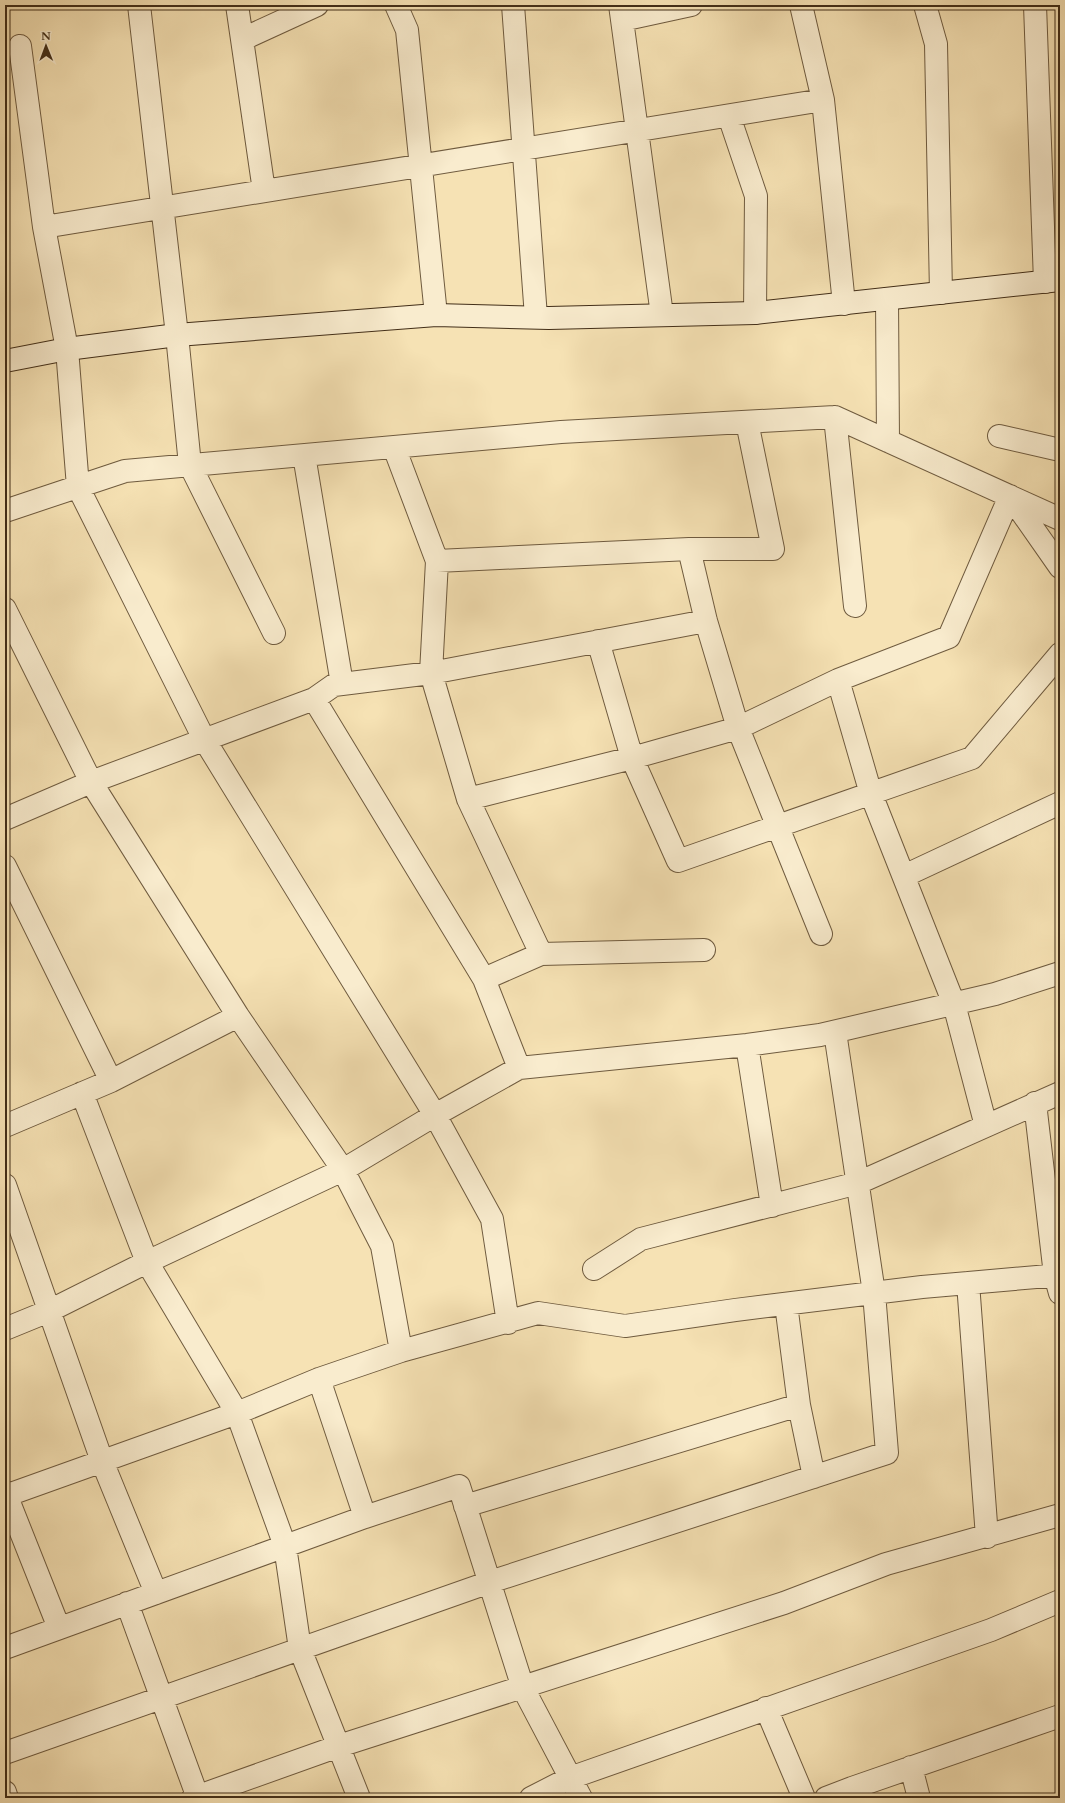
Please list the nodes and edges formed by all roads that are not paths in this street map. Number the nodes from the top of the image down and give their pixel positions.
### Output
1 (139, 5) edge
2 (237, 5) edge
3 (317, 5) edge
4 (396, 5) edge
5 (513, 5) edge
6 (691, 5) edge
7 (802, 5) edge
8 (925, 5) edge
9 (1035, 5) edge
10 (621, 12) edge
11 (243, 39) junction
12 (20, 46) dead end
13 (823, 100) junction
14 (729, 116) junction
15 (637, 130) junction
16 (523, 149) junction
17 (421, 165) junction
18 (264, 191) junction
19 (162, 208) junction
20 (44, 227) junction
21 (1052, 281) edge
22 (941, 293) junction
23 (886, 299) junction
24 (844, 304) junction
25 (755, 313) junction
26 (436, 315) junction
27 (662, 315) junction
28 (536, 317) junction
29 (177, 336) junction
30 (67, 349) junction
31 (5, 361) edge
32 (835, 417) junction
33 (747, 422) junction
34 (1000, 436) dead end
35 (888, 441) junction
36 (394, 447) junction
37 (1060, 450) edge
38 (304, 455) junction
39 (190, 465) junction
40 (78, 487) junction
41 (1010, 496) junction
42 (5, 511) edge
43 (1060, 518) edge
44 (689, 548) junction
45 (437, 561) junction
46 (1060, 567) edge
47 (855, 606) dead end
48 (5, 609) edge
49 (706, 621) junction
50 (274, 633) dead end
51 (598, 641) junction
52 (1060, 654) edge
53 (431, 673) junction
54 (838, 680) junction
55 (342, 684) junction
56 (314, 699) junction
57 (738, 728) junction
58 (204, 739) junction
59 (632, 758) junction
60 (91, 782) junction
61 (871, 794) junction
62 (468, 799) junction
63 (1060, 804) edge
64 (5, 819) edge
65 (778, 826) junction
66 (5, 866) edge
67 (904, 876) junction
68 (821, 934) dead end
69 (704, 950) dead end
70 (541, 954) junction
71 (1060, 973) edge
72 (484, 979) junction
73 (954, 1004) junction
74 (238, 1016) junction
75 (835, 1032) junction
76 (747, 1045) junction
77 (519, 1068) junction
78 (111, 1081) junction
79 (1060, 1092) edge
80 (82, 1093) junction
81 (1035, 1103) junction
82 (435, 1115) junction
83 (5, 1126) edge
84 (986, 1126) junction
85 (343, 1170) junction
86 (858, 1183) junction
87 (5, 1185) edge
88 (772, 1206) junction
89 (148, 1262) junction
90 (594, 1269) dead end
91 (1058, 1281) edge
92 (968, 1283) junction
93 (874, 1293) junction
94 (786, 1304) junction
95 (49, 1311) junction
96 (508, 1323) junction
97 (5, 1329) edge
98 (401, 1352) junction
99 (319, 1379) junction
100 (799, 1405) junction
101 (236, 1413) junction
102 (102, 1461) junction
103 (814, 1477) junction
104 (6, 1495) edge
105 (465, 1506) junction
106 (1060, 1515) edge
107 (365, 1517) junction
108 (987, 1537) junction
109 (285, 1546) junction
110 (490, 1582) junction
111 (156, 1593) junction
112 (1060, 1601) edge
113 (127, 1603) junction
114 (59, 1628) junction
115 (5, 1648) edge
116 (300, 1649) junction
117 (523, 1688) junction
118 (161, 1698) junction
119 (766, 1708) junction
120 (1060, 1716) edge
121 (339, 1746) junction
122 (5, 1753) edge
123 (911, 1767) junction
124 (570, 1778) junction
125 (5, 1792) edge
126 (7, 1798) edge
127 (196, 1798) edge
128 (360, 1798) edge
129 (531, 1798) edge
130 (582, 1798) edge
131 (804, 1798) edge
132 (826, 1798) edge
133 (919, 1798) edge

1 - 19 street
2 - 11 street
3 - 11 street
4 - 17 street
5 - 16 street
6 - 10 street
7 - 13 street
8 - 22 street
9 - 21 street
10 - 15 street
11 - 18 street
12 - 20 street
13 - 14 street
13 - 24 street
14 - 15 street
14 - 25 street
15 - 16 street
15 - 27 street
16 - 17 street
16 - 28 street
17 - 18 street
17 - 26 street
18 - 19 street
19 - 20 street
19 - 29 street
20 - 30 street
21 - 22 street
22 - 23 street
23 - 24 street
23 - 35 street
24 - 25 street
25 - 27 street
26 - 28 street
26 - 29 street
27 - 28 street
29 - 30 street
29 - 39 street
30 - 31 street
30 - 40 street
32 - 33 street
32 - 35 street
32 - 47 street
33 - 36 street
33 - 44 street
34 - 37 street
35 - 41 street
36 - 38 street
36 - 45 street
38 - 39 street
38 - 55 street
39 - 40 street
39 - 50 street
40 - 42 street
40 - 58 street
41 - 43 street
41 - 46 street
41 - 54 street
44 - 45 street
44 - 49 street
45 - 53 street
48 - 60 street
49 - 51 street
49 - 57 street
51 - 53 street
51 - 59 street
52 - 61 street
53 - 55 street
53 - 62 street
54 - 57 street
54 - 61 street
55 - 56 street
56 - 58 street
56 - 72 street
57 - 59 street
57 - 65 street
58 - 60 street
58 - 82 street
59 - 62 street
59 - 65 street
60 - 64 street
60 - 74 street
61 - 65 street
61 - 67 street
62 - 70 street
63 - 67 street
65 - 68 street
66 - 78 street
67 - 73 street
69 - 70 street
70 - 72 street
71 - 73 street
72 - 77 street
73 - 75 street
73 - 84 street
74 - 78 street
74 - 85 street
75 - 76 street
75 - 86 street
76 - 77 street
76 - 88 street
77 - 82 street
78 - 80 street
79 - 81 street
80 - 83 street
80 - 89 street
81 - 84 street
81 - 91 street
82 - 85 street
82 - 96 street
84 - 86 street
85 - 89 street
85 - 98 street
86 - 88 street
86 - 93 street
87 - 95 street
88 - 90 street
89 - 95 street
89 - 101 street
91 - 92 street
92 - 93 street
92 - 108 street
93 - 94 street
93 - 103 street
94 - 96 street
94 - 100 street
95 - 97 street
95 - 102 street
96 - 98 street
98 - 99 street
99 - 101 street
99 - 107 street
100 - 103 street
100 - 105 street
101 - 102 street
101 - 109 street
102 - 104 street
102 - 111 street
103 - 110 street
104 - 114 street
105 - 107 street
105 - 110 street
106 - 108 street
107 - 109 street
108 - 117 street
109 - 111 street
109 - 116 street
110 - 116 street
110 - 117 street
111 - 113 street
112 - 119 street
113 - 114 street
113 - 118 street
114 - 115 street
116 - 118 street
116 - 121 street
117 - 121 street
117 - 124 street
118 - 122 street
118 - 127 street
119 - 124 street
119 - 131 street
120 - 123 street
121 - 127 street
121 - 128 street
123 - 132 street
123 - 133 street
124 - 129 street
124 - 130 street
125 - 126 street

